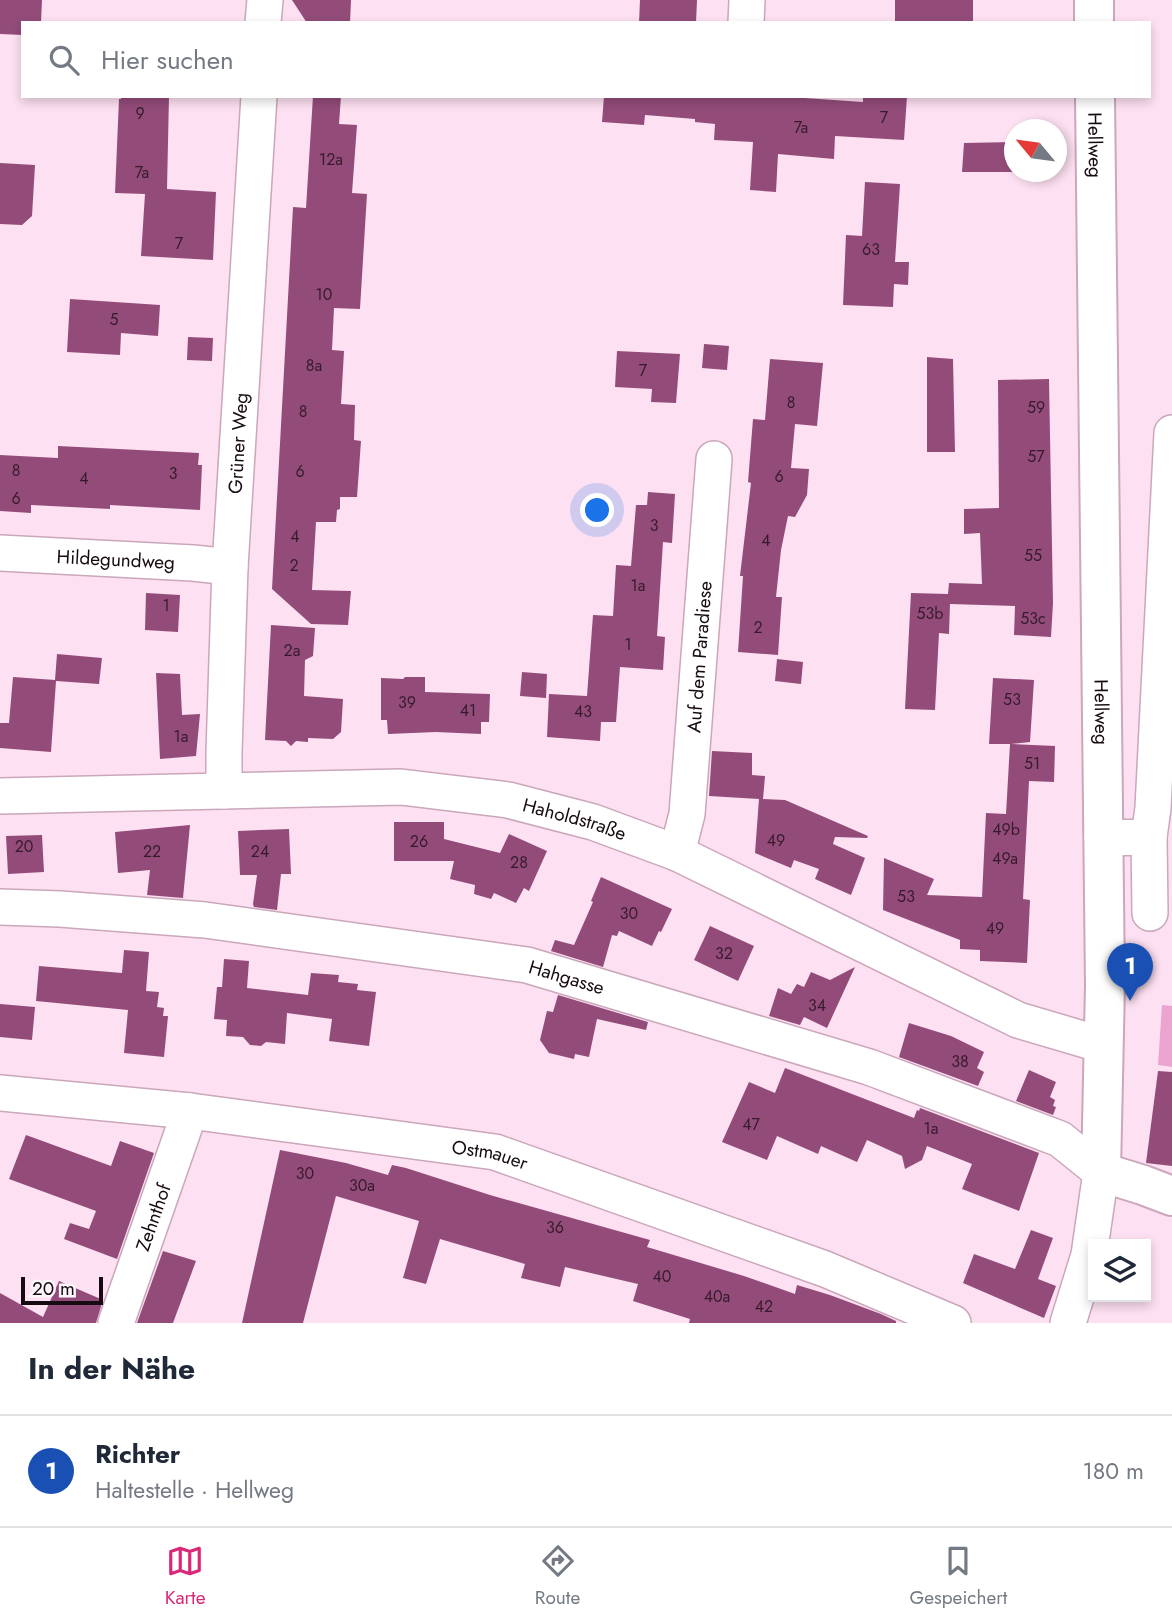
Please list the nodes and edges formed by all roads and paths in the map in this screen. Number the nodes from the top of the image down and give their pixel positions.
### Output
1 (265, 0) edge
2 (747, 0) edge
3 (1094, 0) edge
4 (263, 21) edge
5 (746, 21) edge
6 (1094, 21) edge
7 (259, 98) edge
8 (1095, 98) edge
9 (1172, 433) edge
10 (714, 459) dead end
11 (0, 553) edge
12 (230, 567) junction
13 (224, 791) junction
14 (0, 796) edge
15 (1149, 837) junction
16 (1102, 838) junction
17 (677, 853) junction
18 (0, 906) edge
19 (1150, 913) dead end
20 (1103, 1042) junction
21 (0, 1093) edge
22 (190, 1111) junction
23 (1101, 1172) junction
24 (1172, 1196) edge
25 (116, 1323) edge
26 (953, 1323) edge
27 (1068, 1323) edge

1 - 4 street
2 - 5 street
3 - 6 main road
7 - 12 street, Grüner Weg
8 - 16 main road, Hellweg
9 - 15 street
10 - 17 street, Auf dem Paradiese
11 - 12 street, Hildegundweg
12 - 13 street, Grüner Weg
13 - 14 street, Haholdstraße
13 - 17 street, Haholdstraße
15 - 16 street
15 - 19 street
16 - 20 main road, Hellweg
17 - 20 street, Haholdstraße
18 - 23 street, Hahgasse
20 - 23 main road, Hellweg
21 - 22 street, Ostmauer
22 - 25 street, Zehnthof
22 - 26 street, Ostmauer
23 - 24 main road
23 - 27 street, Hellweg

